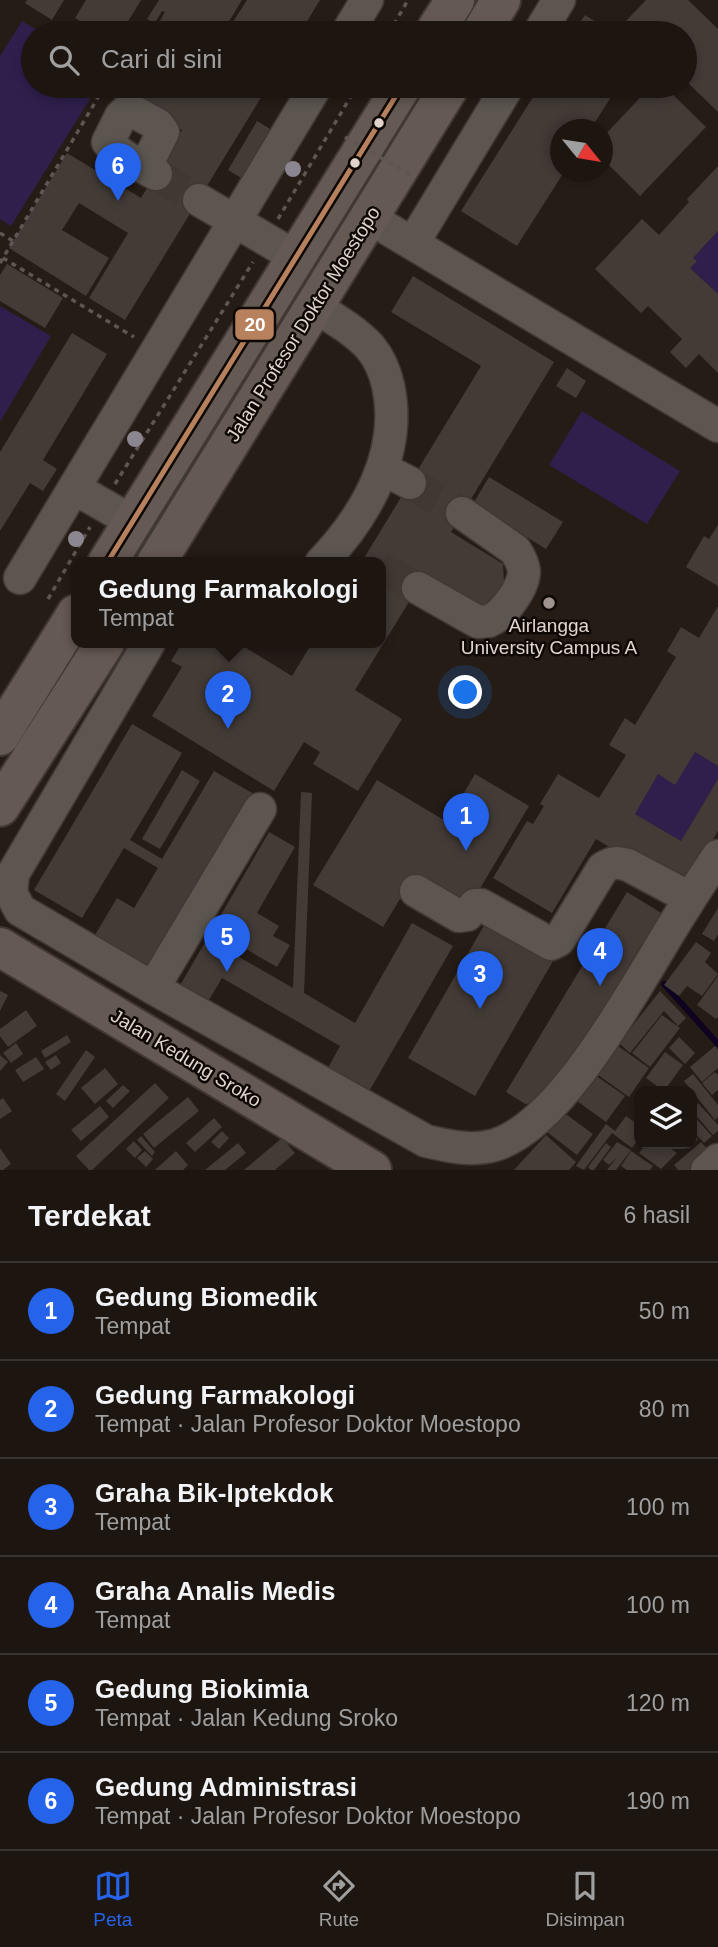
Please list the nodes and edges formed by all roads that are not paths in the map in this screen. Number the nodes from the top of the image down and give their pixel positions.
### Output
1 (367, 0) edge
2 (455, 0) edge
3 (501, 0) edge
4 (559, 0) edge
5 (354, 21) edge
6 (442, 21) edge
7 (488, 21) edge
8 (546, 21) edge
9 (309, 98) edge
10 (393, 98) edge
11 (442, 98) edge
12 (501, 98) edge
13 (199, 200) tunnel mouth
14 (368, 217) junction
15 (235, 221) junction
16 (413, 243) junction
17 (281, 248) junction
18 (314, 306) junction
19 (718, 426) edge
20 (74, 488) junction
21 (118, 513) junction
22 (462, 513) tunnel mouth
23 (341, 555) edge
24 (108, 557) edge
25 (160, 557) edge
26 (20, 578) dead end
27 (418, 588) tunnel mouth
28 (62, 607) edge
29 (102, 648) edge
30 (146, 648) edge
31 (2, 729) edge
32 (0, 807) edge
33 (260, 809) dead end
34 (718, 856) edge
35 (416, 891) dead end
36 (690, 898) junction
37 (0, 947) edge
38 (153, 988) junction
39 (459, 1159) edge
40 (718, 1160) edge
41 (372, 1170) edge
42 (707, 1170) edge

1 - 5 street
2 - 6 main road
3 - 7 main road
4 - 8 street
9 - 15 street
10 - 17 main road
11 - 14 main road, Jalan Profesor Doktor Moestopo
12 - 16 street
13 - 15 street
14 - 16 street
14 - 18 main road, Jalan Profesor Doktor Moestopo
15 - 17 street
15 - 20 street
16 - 19 street
17 - 21 main road
18 - 23 street
18 - 25 main road, Jalan Profesor Doktor Moestopo
20 - 21 street
20 - 26 street
21 - 24 main road
22 - 27 street
28 - 31 main road
29 - 32 main road
30 - 38 street
33 - 38 street
34 - 36 street
35 - 36 street
36 - 39 street
37 - 41 main road, Jalan Kedung Sroko
38 - 39 street
40 - 42 street

